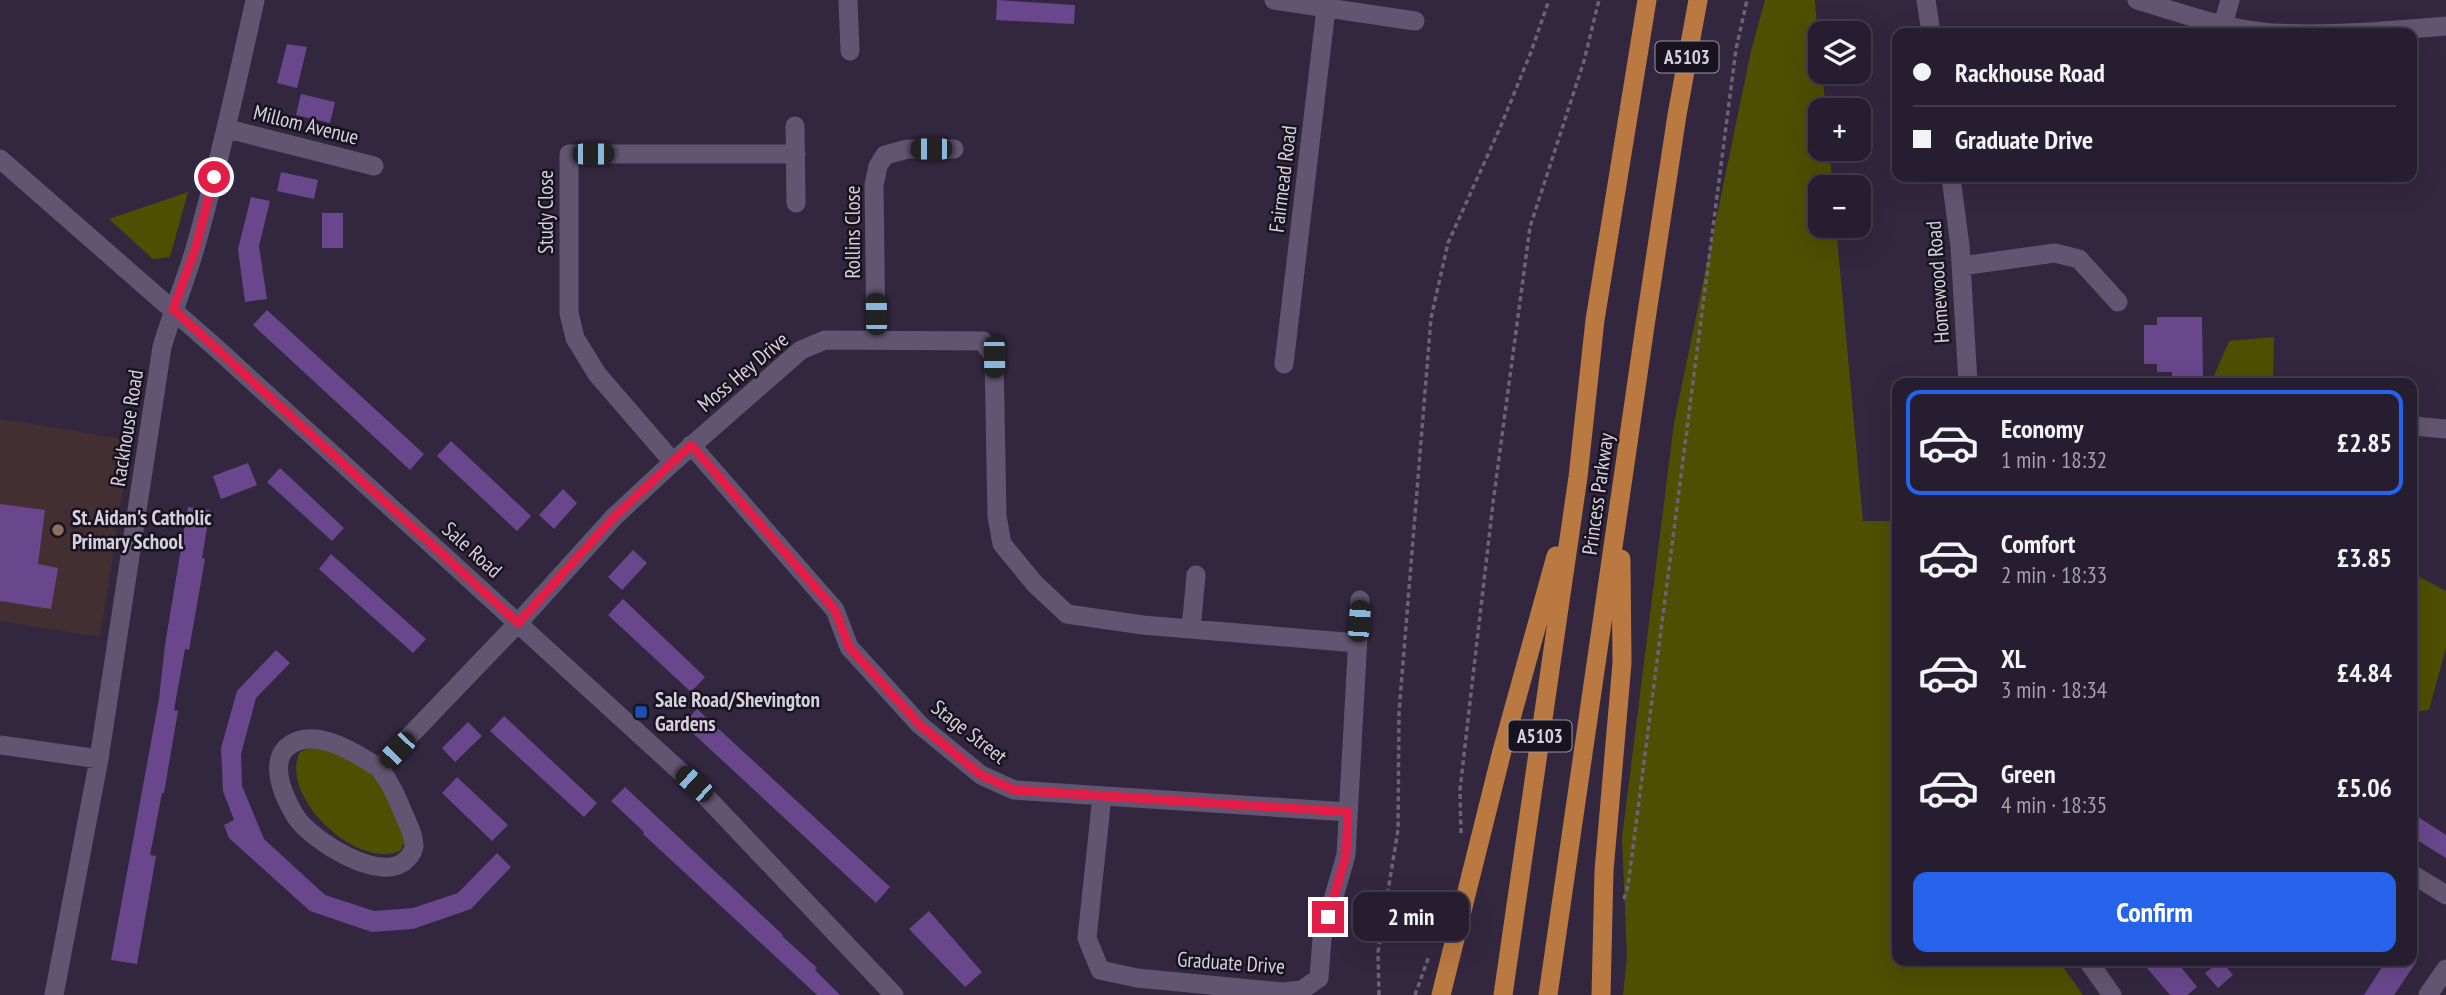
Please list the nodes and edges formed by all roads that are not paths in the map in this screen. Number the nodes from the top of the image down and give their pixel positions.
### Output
1 (255, 0) edge
2 (848, 0) edge
3 (1274, 0) edge
4 (1647, 0) edge
5 (1698, 0) edge
6 (1710, 0) edge
7 (1926, 0) edge
8 (2137, 0) edge
9 (2230, 0) edge
10 (1327, 4) edge
11 (1415, 21) dead end
12 (2223, 25) junction
13 (2446, 26) edge
14 (1931, 28) edge
15 (2241, 28) edge
16 (2417, 28) edge
17 (850, 51) dead end
18 (1677, 115) junction
19 (795, 126) dead end
20 (228, 129) junction
21 (954, 149) dead end
22 (796, 154) junction
23 (0, 159) edge
24 (374, 166) dead end
25 (1952, 182) edge
26 (796, 203) dead end
27 (1961, 265) junction
28 (2118, 302) dead end
29 (173, 309) junction
30 (876, 340) junction
31 (1284, 364) dead end
32 (1968, 378) edge
33 (2417, 426) edge
34 (2446, 429) edge
35 (691, 445) junction
36 (673, 462) junction
37 (1578, 477) junction
38 (1621, 495) junction
39 (1196, 575) dead end
40 (1360, 600) dead end
41 (518, 623) junction
42 (1191, 629) junction
43 (1357, 643) junction
44 (0, 746) edge
45 (99, 759) junction
46 (379, 768) junction
47 (1101, 796) junction
48 (1348, 812) junction
49 (2417, 877) edge
50 (2446, 895) edge
51 (2092, 966) edge
52 (2446, 969) edge
53 (54, 995) edge
54 (894, 995) edge
55 (1441, 995) edge
56 (1503, 995) edge
57 (1548, 995) edge
58 (1601, 995) edge
59 (2112, 995) edge
60 (2428, 995) edge

1 - 20 street, Rackhouse Road
2 - 17 street
3 - 10 street
4 - 37 highway, Princess Parkway / A5103
5 - 18 highway, Princess Parkway / A5103
6 - 18 highway
7 - 14 street
8 - 12 street
9 - 12 street
10 - 11 street
10 - 31 street, Fairmead Road
12 - 15 street
13 - 16 street
18 - 38 highway, Princess Parkway / A5103
19 - 22 street
20 - 24 street, Millom Avenue
20 - 29 street, Rackhouse Road
21 - 30 street, Rollins Close
22 - 26 street
22 - 36 street, Study Close
23 - 29 street, Sale Road
25 - 27 street, Homewood Road
27 - 28 street
27 - 32 street, Homewood Road
29 - 41 street, Sale Road
29 - 45 street, Rackhouse Road
30 - 35 street, Moss Hey Drive
30 - 42 street, Moss Hey Drive
33 - 34 street
35 - 36 street, Moss Hey Drive
35 - 47 street, Stage Street
36 - 41 street, Moss Hey Drive
37 - 55 highway
37 - 56 highway, Princess Parkway / A5103
38 - 57 highway, Princess Parkway / A5103
38 - 58 highway
39 - 42 street
40 - 43 street, Graduate Drive
41 - 46 street, Moss Hey Drive
41 - 54 street, Sale Road
42 - 43 street, Moss Hey Drive
43 - 48 street, Graduate Drive
44 - 45 street
45 - 53 street, Rackhouse Road
46 - 46 street
47 - 48 street, Stage Street
47 - 48 street, Graduate Drive
49 - 50 street
51 - 59 street
52 - 60 street

